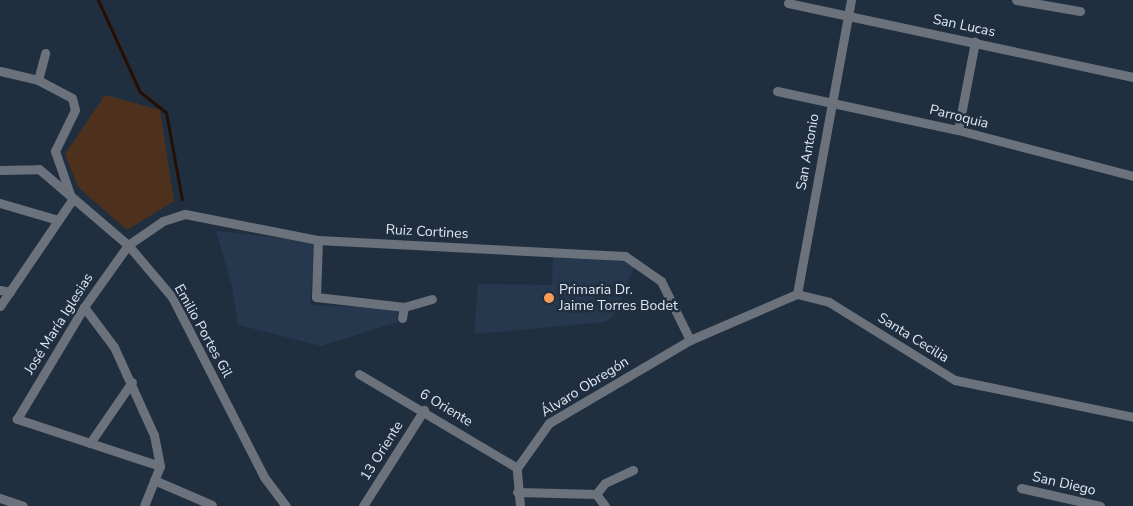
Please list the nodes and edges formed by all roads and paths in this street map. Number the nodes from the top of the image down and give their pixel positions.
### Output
1 (851, 0) edge
2 (1016, 0) edge
3 (788, 3) dead end
4 (1080, 11) dead end
5 (850, 16) junction
6 (975, 42) junction
7 (45, 53) dead end
8 (0, 71) edge
9 (1133, 77) edge
10 (38, 80) junction
11 (777, 91) dead end
12 (831, 101) junction
13 (958, 130) junction
14 (0, 170) edge
15 (1133, 176) edge
16 (72, 200) junction
17 (0, 203) edge
18 (58, 220) junction
19 (318, 240) junction
20 (128, 245) junction
21 (0, 290) edge
22 (10, 292) junction
23 (797, 294) junction
24 (432, 299) dead end
25 (0, 306) edge
26 (84, 307) junction
27 (404, 307) junction
28 (402, 318) dead end
29 (690, 340) junction
30 (360, 374) dead end
31 (132, 382) junction
32 (424, 410) junction
33 (1133, 417) edge
34 (90, 443) junction
35 (160, 466) junction
36 (517, 468) junction
37 (633, 470) dead end
38 (154, 480) junction
39 (1021, 488) dead end
40 (517, 492) junction
41 (596, 494) junction
42 (0, 498) edge
43 (212, 505) edge
44 (23, 506) edge
45 (144, 506) edge
46 (286, 506) edge
47 (363, 506) edge
48 (520, 506) edge
49 (605, 506) edge
50 (1100, 506) edge

1 - 5 street, San Antonio
2 - 4 street
3 - 5 street, San Lucas
5 - 6 street, San Lucas
5 - 12 street, San Antonio
6 - 9 street, San Lucas
6 - 13 street
7 - 10 street
8 - 10 street
10 - 16 street
11 - 12 street, Parroquia
12 - 13 street, Parroquia
12 - 23 street, San Antonio
13 - 15 street, Parroquia
14 - 16 street, Emilio Portes Gil
16 - 18 street
16 - 20 street, Emilio Portes Gil
17 - 18 street
18 - 22 street
19 - 20 street, Ruiz Cortines
19 - 27 street
19 - 29 street, Ruiz Cortines
20 - 26 street, José María Iglesias
20 - 46 street, Emilio Portes Gil
21 - 22 street
22 - 25 street
23 - 29 street
23 - 33 street, Santa Cecilia
24 - 27 street
26 - 31 street
26 - 34 street, José María Iglesias
27 - 28 street
29 - 36 street, Álvaro Obregón
30 - 32 street, 6 Oriente
31 - 34 street
31 - 35 street
32 - 36 street, 6 Oriente
32 - 47 street, 13 Oriente
34 - 35 street
35 - 38 street
36 - 40 street
37 - 41 street
38 - 43 street
38 - 45 street
39 - 50 street, San Diego
40 - 41 street
40 - 48 street
41 - 49 street
42 - 44 street

